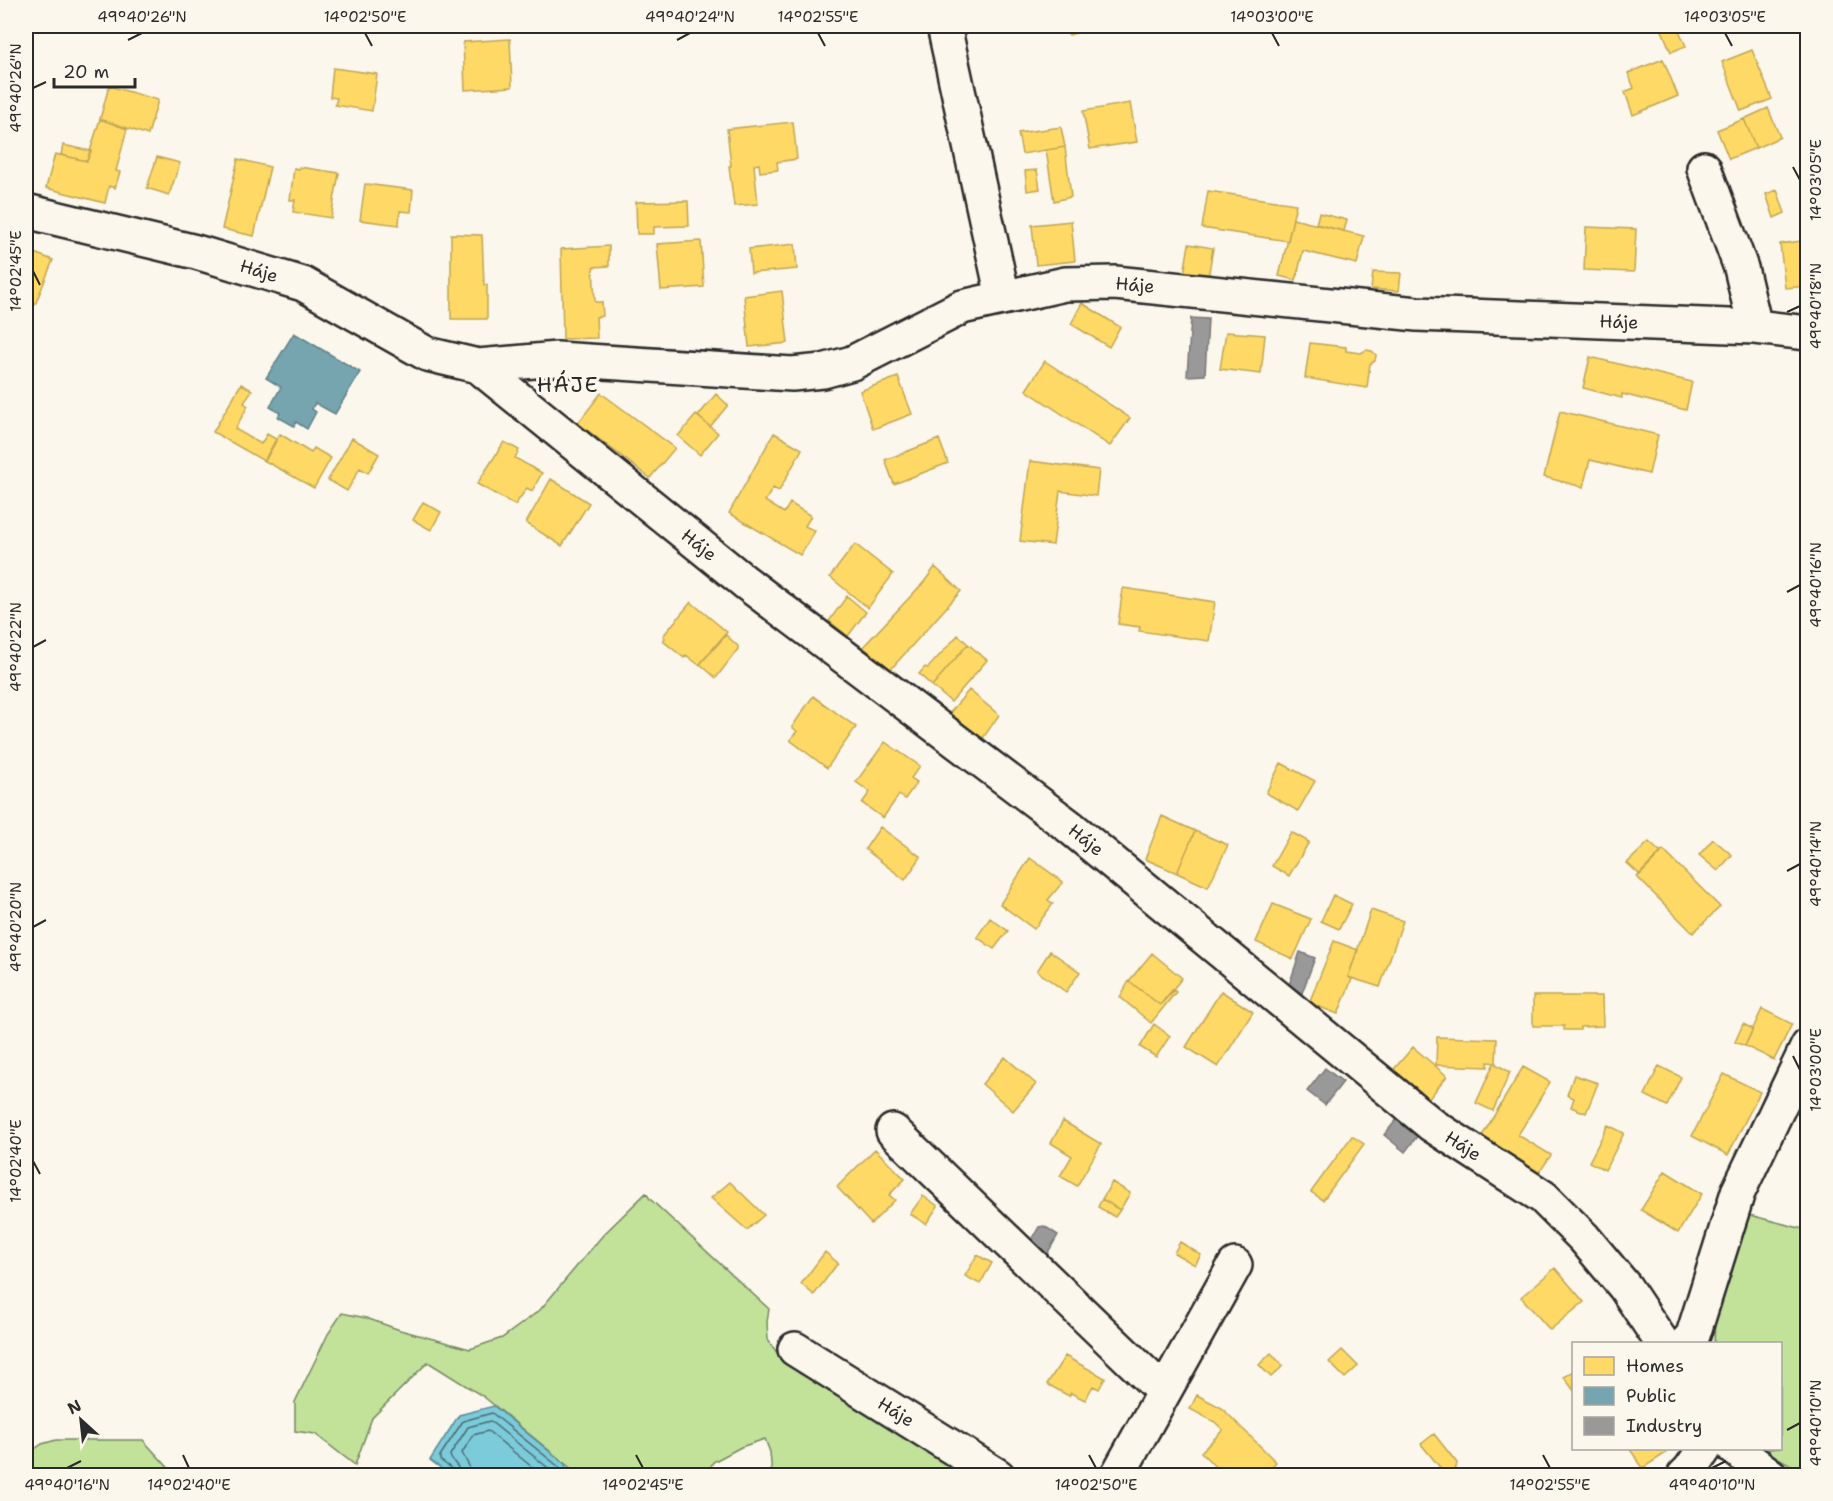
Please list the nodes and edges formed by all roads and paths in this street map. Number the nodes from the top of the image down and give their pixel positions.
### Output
1 (944, 26) edge
2 (1704, 168) dead end
3 (26, 211) edge
4 (1003, 297) junction
5 (1755, 327) junction
6 (1808, 333) edge
7 (478, 366) junction
8 (1808, 1046) edge
9 (893, 1131) dead end
10 (1235, 1265) dead end
11 (1662, 1342) edge
12 (1688, 1342) edge
13 (795, 1349) dead end
14 (1164, 1392) junction
15 (1704, 1450) edge
16 (1735, 1450) edge
17 (998, 1476) edge
18 (1117, 1476) edge
19 (1684, 1476) edge
20 (1771, 1476) edge

1 - 4 street
2 - 5 street
3 - 7 street, Háje
4 - 5 street, Háje
4 - 7 street, Háje
5 - 6 street, Háje
7 - 11 street, Háje
8 - 12 street
9 - 14 street
10 - 14 street
13 - 17 street, Háje
14 - 18 street
15 - 19 street
16 - 20 street

